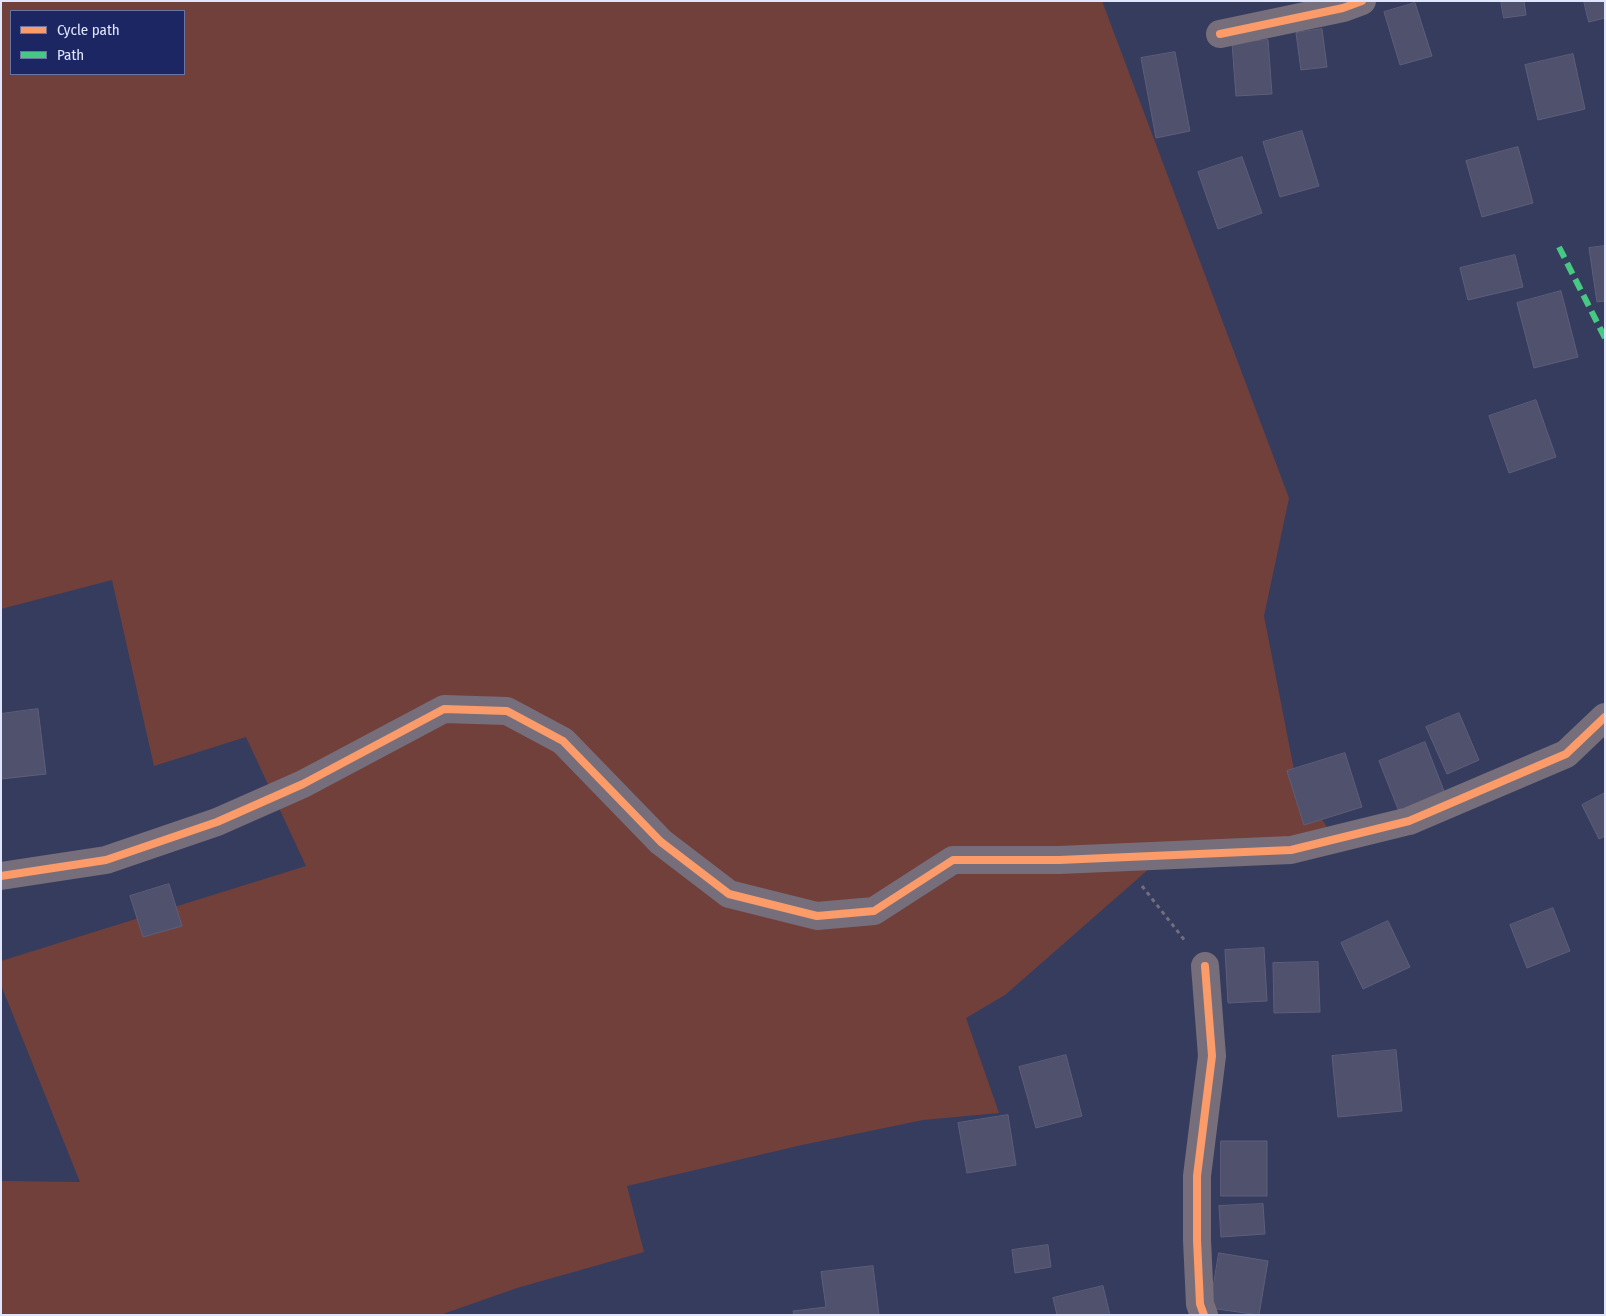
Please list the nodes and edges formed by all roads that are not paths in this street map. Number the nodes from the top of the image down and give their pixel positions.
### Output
1 (1362, 1) edge
2 (1220, 34) dead end
3 (1605, 717) edge
4 (1, 876) edge
5 (1206, 966) road end
6 (1204, 1315) edge

1 - 2 street
3 - 4 street
5 - 6 street

